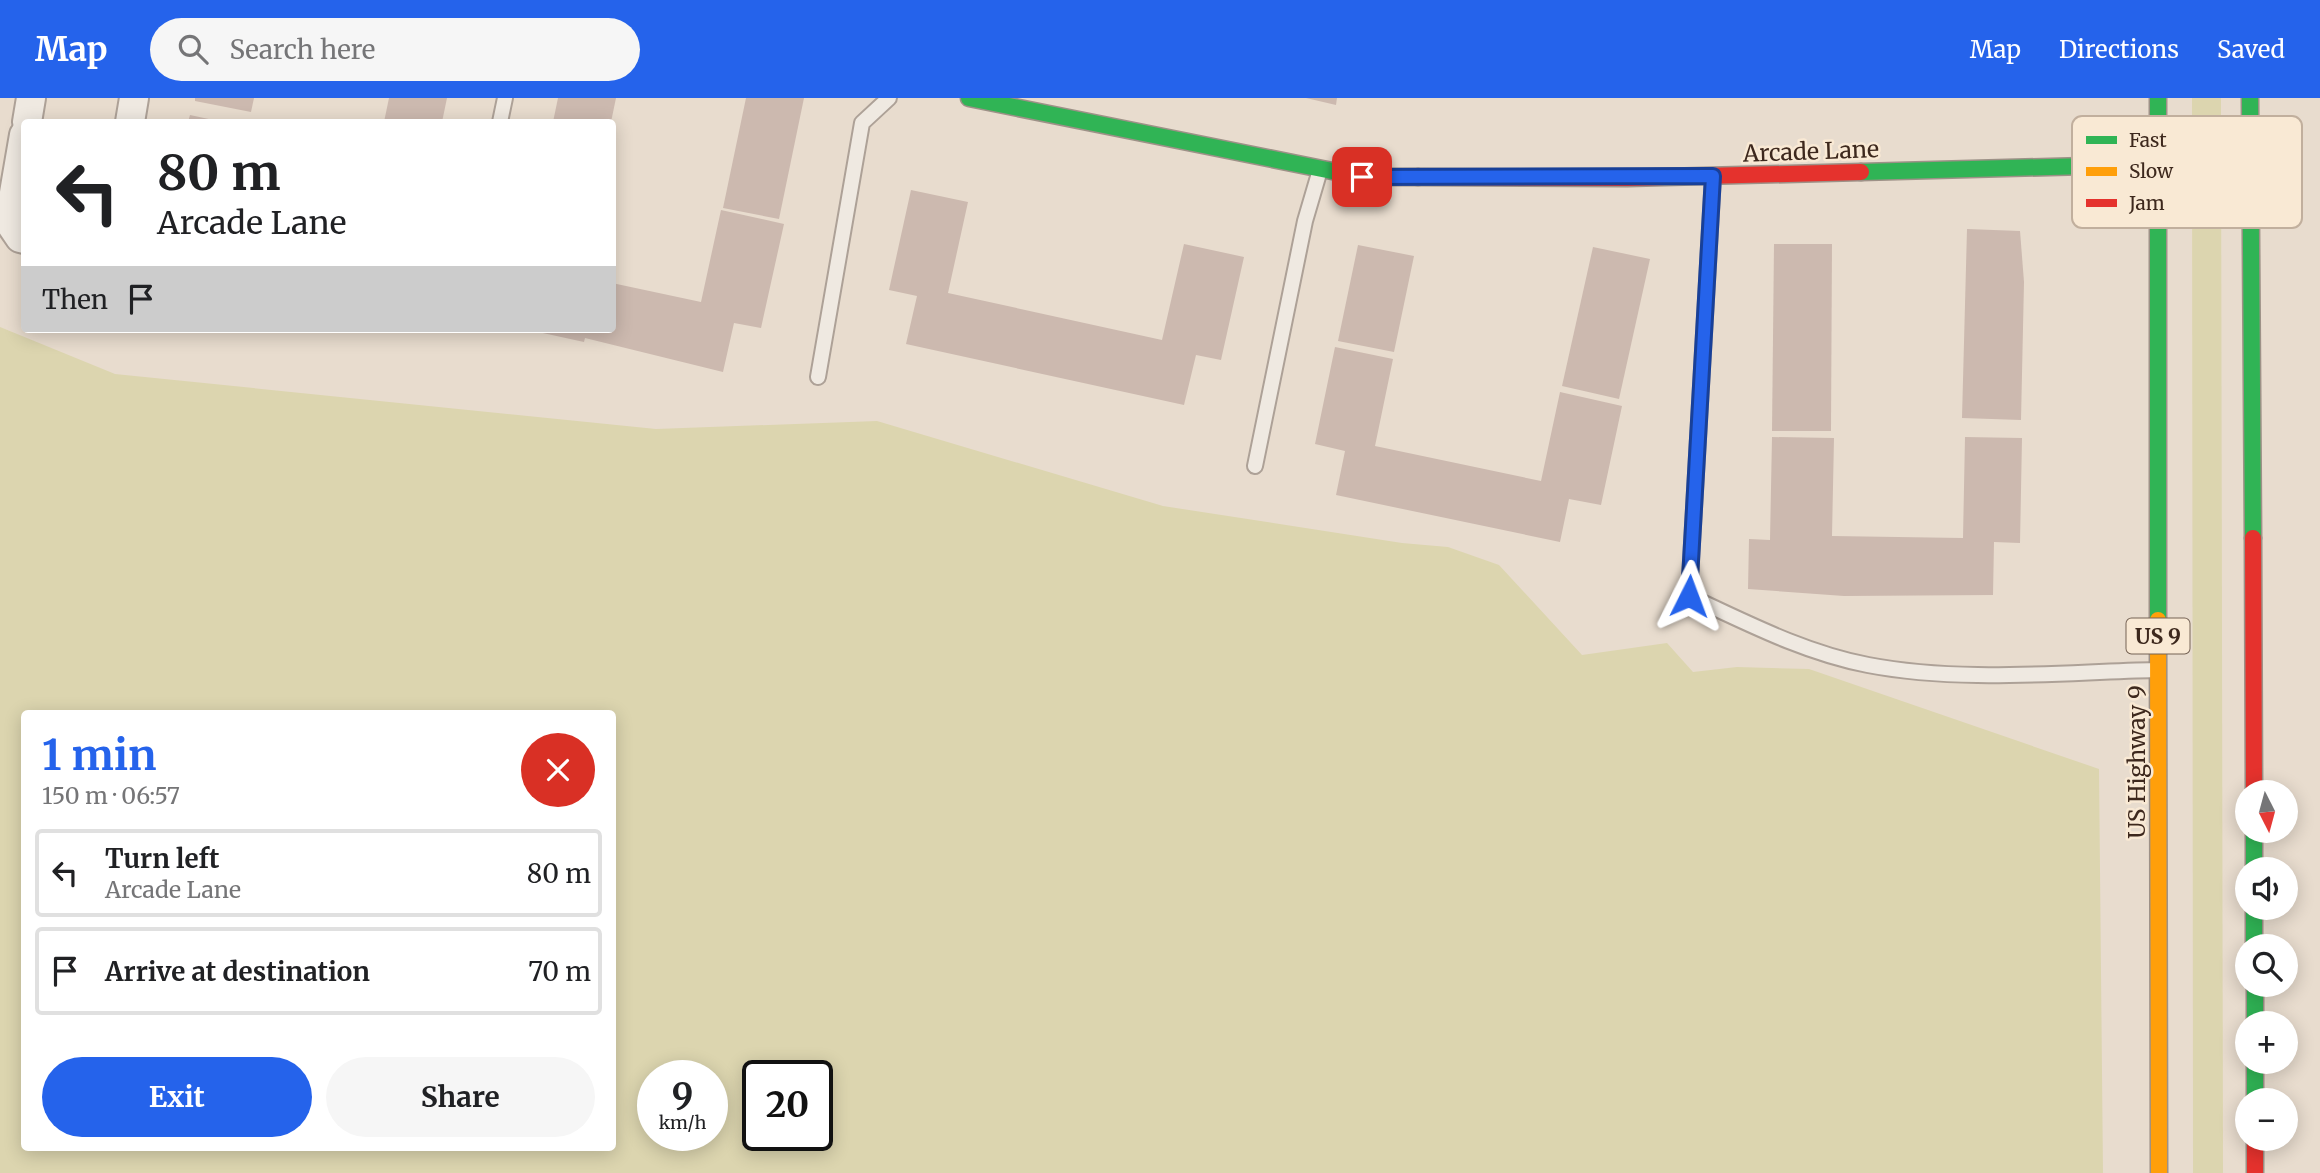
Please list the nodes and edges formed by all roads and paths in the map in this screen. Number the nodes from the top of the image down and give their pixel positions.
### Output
1 (31, 98) edge
2 (134, 98) edge
3 (505, 98) edge
4 (889, 98) edge
5 (969, 98) edge
6 (2158, 98) edge
7 (2250, 98) edge
8 (2158, 116) edge
9 (2250, 116) edge
10 (28, 119) edge
11 (130, 119) edge
12 (501, 119) edge
13 (21, 152) edge
14 (2072, 166) edge
15 (1320, 169) junction
16 (1713, 176) junction
17 (2158, 228) edge
18 (2251, 228) edge
19 (21, 238) edge
20 (818, 377) dead end
21 (1255, 466) dead end
22 (2158, 670) junction
23 (2254, 780) edge
24 (2255, 1151) edge
25 (2159, 1173) edge
26 (2255, 1173) edge

1 - 10 street
2 - 11 street
3 - 12 lane
4 - 20 lane
5 - 15 main road, Arcade Lane
6 - 8 main road, US Highway 9 / US 9
7 - 9 main road
13 - 19 street
14 - 16 main road, Arcade Lane
15 - 16 main road, Arcade Lane
15 - 21 lane
16 - 22 lane
17 - 22 main road, US Highway 9 / US 9
18 - 23 main road
22 - 25 main road, US Highway 9 / US 9
24 - 26 main road

